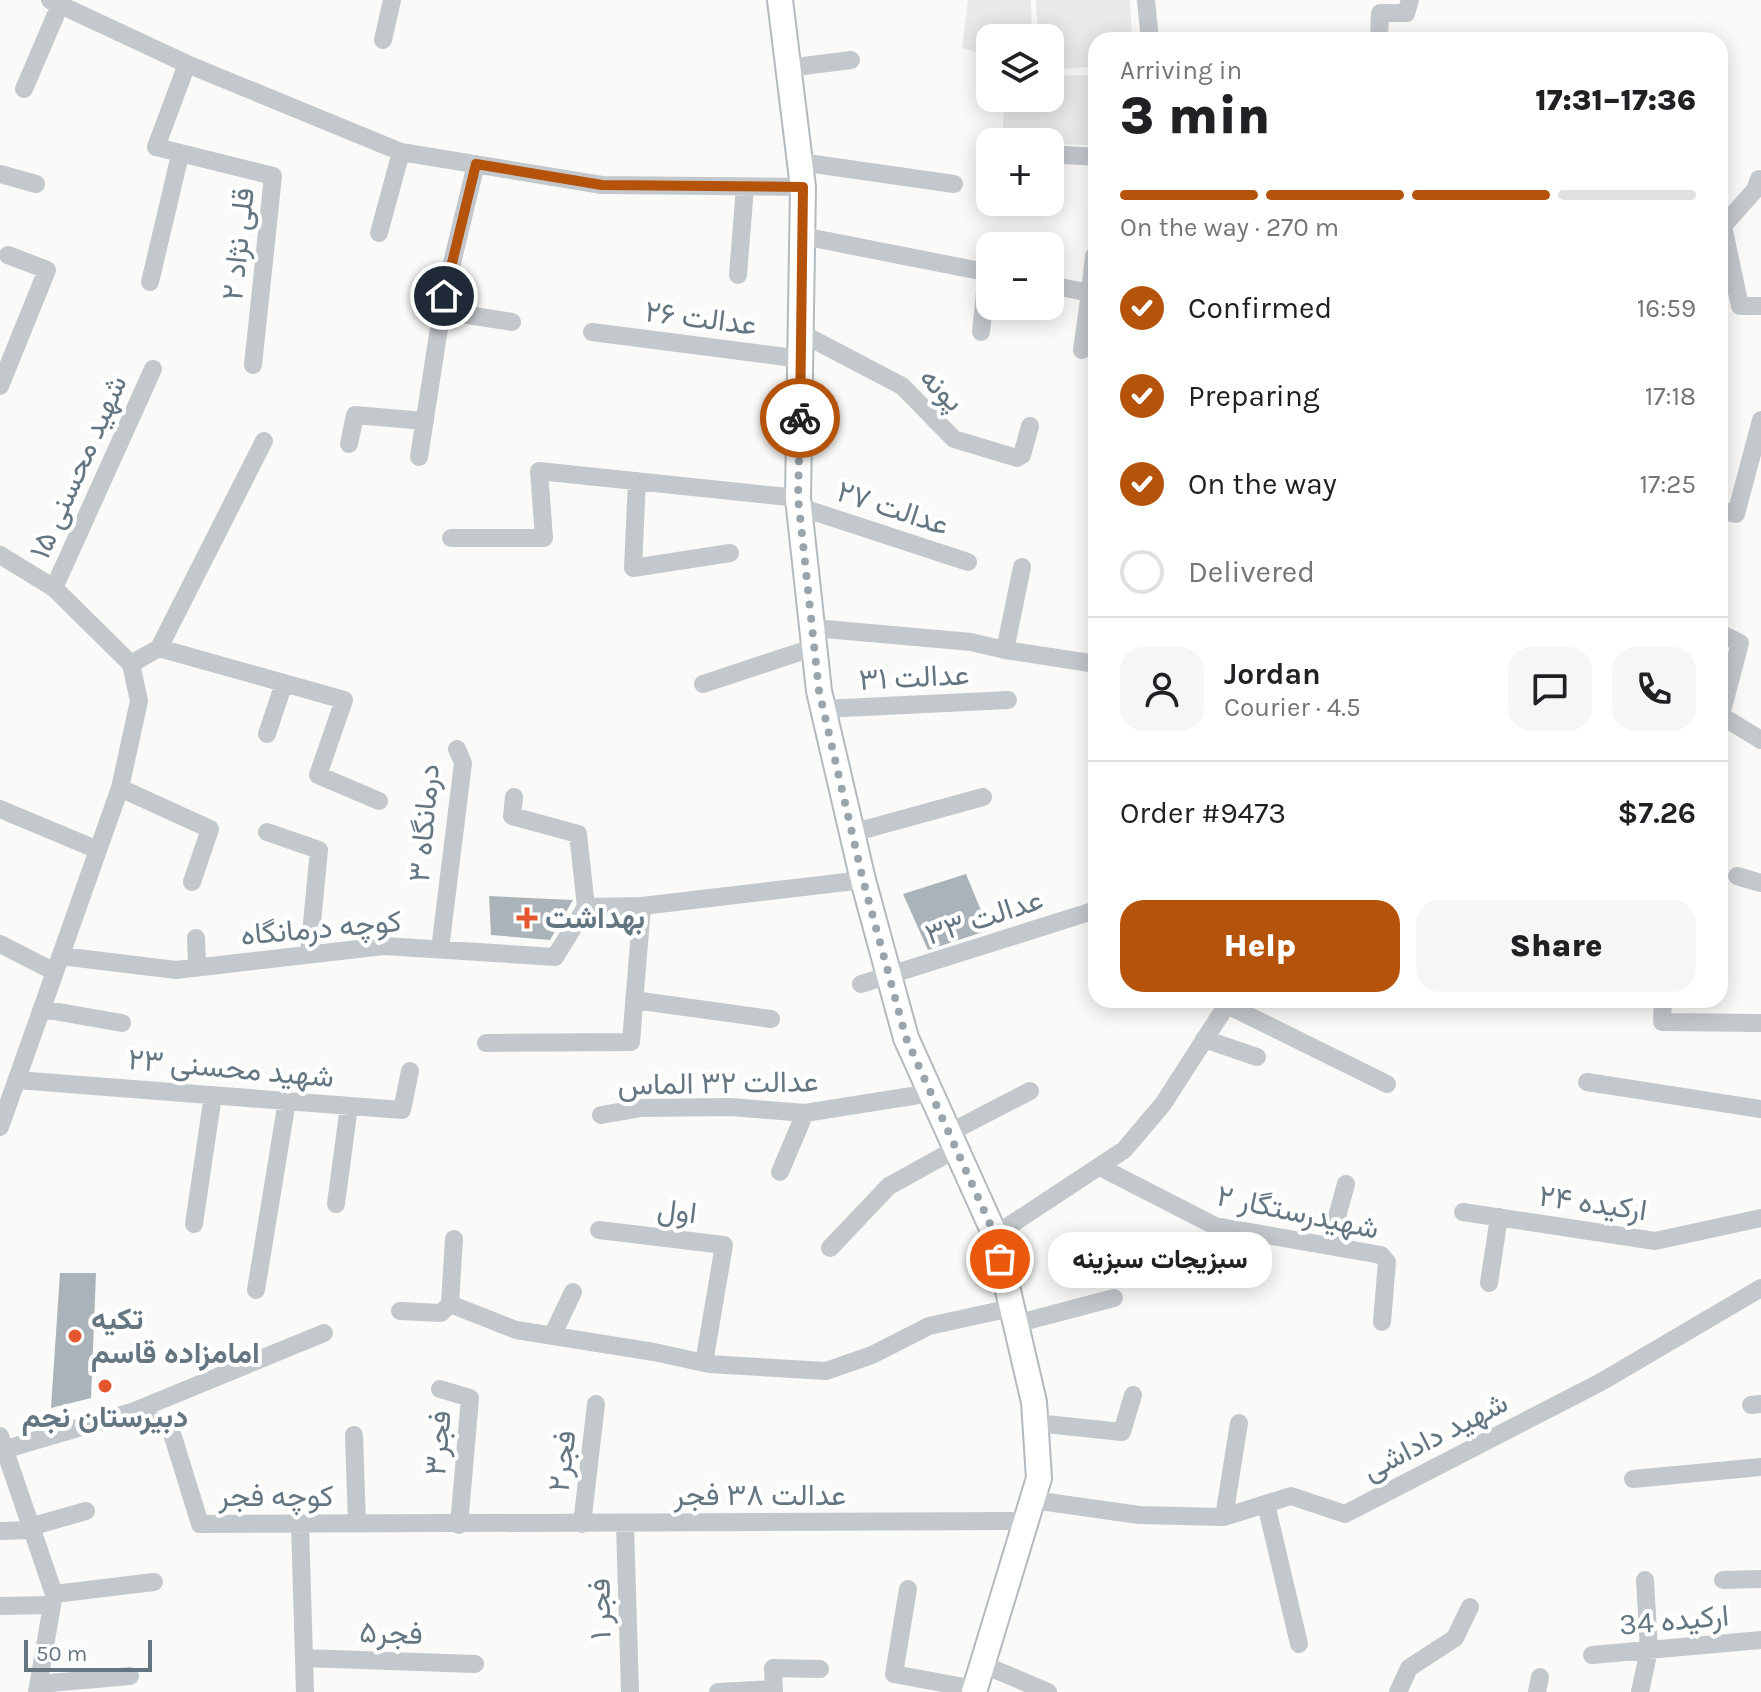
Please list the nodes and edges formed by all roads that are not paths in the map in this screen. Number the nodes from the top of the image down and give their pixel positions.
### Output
1 (392, 0) edge
2 (780, 0) edge
3 (1146, 0) edge
4 (1410, 0) edge
5 (55, 2) edge
6 (1149, 32) edge
7 (1377, 32) edge
8 (383, 40) dead end
9 (851, 60) dead end
10 (187, 64) junction
11 (788, 68) junction
12 (24, 89) dead end
13 (401, 152) junction
14 (180, 155) junction
15 (1064, 155) edge
16 (1088, 156) edge
17 (800, 162) junction
18 (476, 164) junction
19 (0, 174) edge
20 (1759, 179) dead end
21 (36, 184) dead end
22 (954, 184) dead end
23 (745, 187) junction
24 (803, 187) junction
25 (1728, 220) edge
26 (379, 233) dead end
27 (803, 236) junction
28 (1728, 250) edge
29 (8, 255) dead end
30 (976, 271) edge
31 (738, 275) dead end
32 (150, 282) dead end
33 (1064, 288) edge
34 (1088, 293) edge
35 (1761, 306) edge
36 (1088, 307) edge
37 (442, 311) junction
38 (982, 320) edge
39 (512, 322) dead end
40 (592, 332) dead end
41 (981, 332) dead end
42 (801, 333) junction
43 (1082, 350) dead end
44 (802, 359) junction
45 (253, 365) dead end
46 (153, 369) dead end
47 (0, 386) edge
48 (1761, 420) edge
49 (425, 421) junction
50 (1030, 426) dead end
51 (264, 441) dead end
52 (349, 444) dead end
53 (419, 457) dead end
54 (637, 481) junction
55 (799, 502) junction
56 (1728, 512) edge
57 (451, 538) dead end
58 (730, 553) dead end
59 (0, 555) edge
60 (968, 562) dead end
61 (1022, 567) dead end
62 (54, 588) junction
63 (815, 637) junction
64 (1728, 637) edge
65 (159, 648) junction
66 (1005, 650) junction
67 (1088, 663) edge
68 (131, 664) junction
69 (284, 683) junction
70 (703, 684) dead end
71 (1728, 686) edge
72 (1008, 700) dead end
73 (823, 709) junction
74 (1728, 720) edge
75 (267, 734) dead end
76 (1761, 740) edge
77 (457, 749) dead end
78 (120, 788) junction
79 (514, 797) dead end
80 (983, 797) dead end
81 (379, 801) dead end
82 (0, 809) edge
83 (267, 832) dead end
84 (852, 833) junction
85 (98, 850) junction
86 (1737, 876) dead end
87 (863, 880) junction
88 (192, 882) dead end
89 (1761, 883) edge
90 (642, 906) junction
91 (586, 907) junction
92 (1088, 913) edge
93 (196, 938) dead end
94 (0, 944) edge
95 (440, 949) junction
96 (309, 954) junction
97 (58, 964) junction
98 (197, 967) junction
99 (889, 978) junction
100 (861, 984) dead end
101 (634, 1000) junction
102 (1224, 1008) edge
103 (1240, 1008) edge
104 (1663, 1008) edge
105 (42, 1009) junction
106 (771, 1019) dead end
107 (122, 1023) dead end
108 (1761, 1023) edge
109 (1204, 1039) junction
110 (486, 1043) dead end
111 (1257, 1057) dead end
112 (410, 1071) dead end
113 (17, 1080) junction
114 (1587, 1082) dead end
115 (1387, 1084) dead end
116 (1030, 1091) dead end
117 (931, 1093) junction
118 (213, 1095) junction
119 (287, 1101) junction
120 (349, 1106) junction
121 (1761, 1109) edge
122 (805, 1113) junction
123 (601, 1115) dead end
124 (0, 1127) edge
125 (953, 1141) junction
126 (1100, 1167) junction
127 (780, 1172) dead end
128 (1346, 1184) dead end
129 (336, 1204) dead end
130 (1463, 1212) dead end
131 (1499, 1217) junction
132 (1761, 1218) edge
133 (194, 1224) dead end
134 (599, 1230) dead end
135 (995, 1235) junction
136 (454, 1239) dead end
137 (1329, 1246) junction
138 (830, 1248) dead end
139 (1489, 1283) dead end
140 (1761, 1288) edge
141 (256, 1290) dead end
142 (573, 1292) dead end
143 (1114, 1298) dead end
144 (450, 1304) junction
145 (400, 1311) dead end
146 (1013, 1316) junction
147 (1382, 1322) dead end
148 (324, 1333) dead end
149 (552, 1336) junction
150 (704, 1363) junction
151 (440, 1389) dead end
152 (1133, 1395) dead end
153 (596, 1404) dead end
154 (132, 1412) junction
155 (1036, 1423) junction
156 (1239, 1423) dead end
157 (354, 1435) dead end
158 (2, 1443) edge
159 (1761, 1467) edge
160 (1633, 1479) dead end
161 (1291, 1496) joint
162 (1266, 1504) junction
163 (86, 1511) dead end
164 (1030, 1511) junction
165 (1224, 1517) junction
166 (300, 1524) junction
167 (357, 1524) junction
168 (582, 1524) junction
169 (625, 1524) junction
170 (459, 1525) junction
171 (494, 1525) joint
172 (30, 1528) junction
173 (0, 1531) edge
174 (1761, 1579) edge
175 (1645, 1580) dead end
176 (1723, 1580) dead end
177 (154, 1582) dead end
178 (908, 1589) dead end
179 (53, 1600) junction
180 (0, 1606) edge
181 (1470, 1607) dead end
182 (1761, 1640) edge
183 (1299, 1644) dead end
184 (1649, 1650) junction
185 (1592, 1655) dead end
186 (304, 1658) junction
187 (475, 1664) dead end
188 (984, 1665) junction
189 (820, 1669) dead end
190 (130, 1676) dead end
191 (38, 1688) edge
192 (774, 1690) edge
193 (975, 1690) edge
194 (305, 1692) edge
195 (630, 1692) edge
196 (718, 1692) edge
197 (1048, 1692) edge
198 (1398, 1692) edge
199 (1640, 1692) edge

1 - 8 street
2 - 11 main road
3 - 6 street
4 - 7 street
5 - 10 street
5 - 12 street
9 - 11 street
10 - 13 street
10 - 14 street
11 - 17 main road
13 - 18 street
13 - 26 street
14 - 32 street
14 - 45 street, قلی نژاد ۲
15 - 16 street
17 - 22 street
17 - 24 main road
18 - 23 street
18 - 37 street
19 - 21 street
20 - 25 street
23 - 24 street
23 - 31 street
24 - 27 main road
27 - 30 street
27 - 42 main road
28 - 35 street
29 - 47 street
33 - 34 street
36 - 43 street
37 - 39 street
37 - 49 street
38 - 41 street
40 - 44 street, عدالت ۲۶
42 - 44 main road
42 - 50 street, پونه
44 - 55 main road
46 - 62 street, شهید محسنی ۱۵
48 - 56 street
49 - 52 street
49 - 53 street
51 - 65 street
54 - 55 street, عدالت ۲۷
54 - 57 street, عدالت ۲۷
54 - 58 street
55 - 60 street, عدالت ۲۷
55 - 63 main road
59 - 62 street
61 - 66 street
62 - 68 street
63 - 66 street
63 - 70 street
63 - 73 main road
64 - 71 street
65 - 68 street
65 - 69 street
66 - 67 street
68 - 78 street
69 - 75 street
69 - 81 street
72 - 73 street, عدالت ۳۱
73 - 84 main road
74 - 76 street
77 - 95 street, درمانگاه ۳
78 - 85 street
78 - 88 street
79 - 91 street
80 - 84 street
82 - 85 street
83 - 96 street
84 - 87 main road
85 - 97 street
86 - 89 street
87 - 90 street
87 - 99 main road
90 - 91 street
90 - 101 street
91 - 95 street, کوچه درمانگاه
92 - 99 street, عدالت ۳۳
93 - 98 street
94 - 97 street
95 - 96 street, کوچه درمانگاه
96 - 98 street, کوچه درمانگاه
97 - 98 street, کوچه درمانگاه
97 - 105 street
99 - 100 street, عدالت ۳۳
99 - 117 main road
101 - 106 street
101 - 110 street
102 - 109 street
103 - 115 street
104 - 108 street
105 - 107 street
105 - 113 street
109 - 111 street
109 - 126 street
112 - 120 street, شهید محسنی ۲۳
113 - 118 street, شهید محسنی ۲۳
113 - 124 street
114 - 121 street
116 - 125 street
117 - 122 street, عدالت ۳۲ الماس
117 - 125 main road
118 - 119 street, شهید محسنی ۲۳
118 - 133 street
119 - 120 street, شهید محسنی ۲۳
119 - 141 street
120 - 129 street
122 - 123 street, عدالت ۳۲ الماس
122 - 127 street
125 - 135 main road
125 - 138 street
126 - 135 street
126 - 137 street, شهیدرستگار ۲
128 - 137 street
130 - 131 street, ارکیده ۲۴
131 - 132 street, ارکیده ۲۴
131 - 139 street
134 - 150 street, اول
135 - 146 main road
136 - 144 street
137 - 147 street, شهیدرستگار ۲
140 - 161 street, شهید داداشی
142 - 149 street
143 - 146 street
144 - 145 street
144 - 149 street
146 - 150 street
146 - 155 main road
148 - 154 street
149 - 150 street
151 - 170 street, فجر۳
152 - 155 street
153 - 168 street, فجر۲
154 - 158 street
154 - 166 street, کوچه فجر
155 - 164 main road
156 - 165 street
157 - 167 street
158 - 172 street
159 - 160 street
161 - 162 street, عدالت ۳۸ فجر
162 - 165 street, عدالت ۳۸ فجر
162 - 183 street
163 - 172 street
164 - 165 street, عدالت ۳۸ فجر
164 - 169 street, عدالت ۳۸ فجر
164 - 188 main road
166 - 167 street, کوچه فجر
166 - 186 street
167 - 170 street, کوچه فجر
168 - 169 street, عدالت ۳۸ فجر
168 - 171 street, عدالت ۳۸ فجر
169 - 195 street, فجر ۱
170 - 171 street, کوچه فجر
172 - 173 street
172 - 179 street
174 - 176 street
175 - 184 street
177 - 179 street
178 - 193 street
179 - 180 street
179 - 191 street
181 - 198 street
182 - 184 street, ارکیده 34
184 - 185 street, ارکیده 34
184 - 199 street
186 - 187 street, فجر۵
186 - 194 street
188 - 193 main road
188 - 197 street
189 - 192 street
190 - 191 street
192 - 196 street

